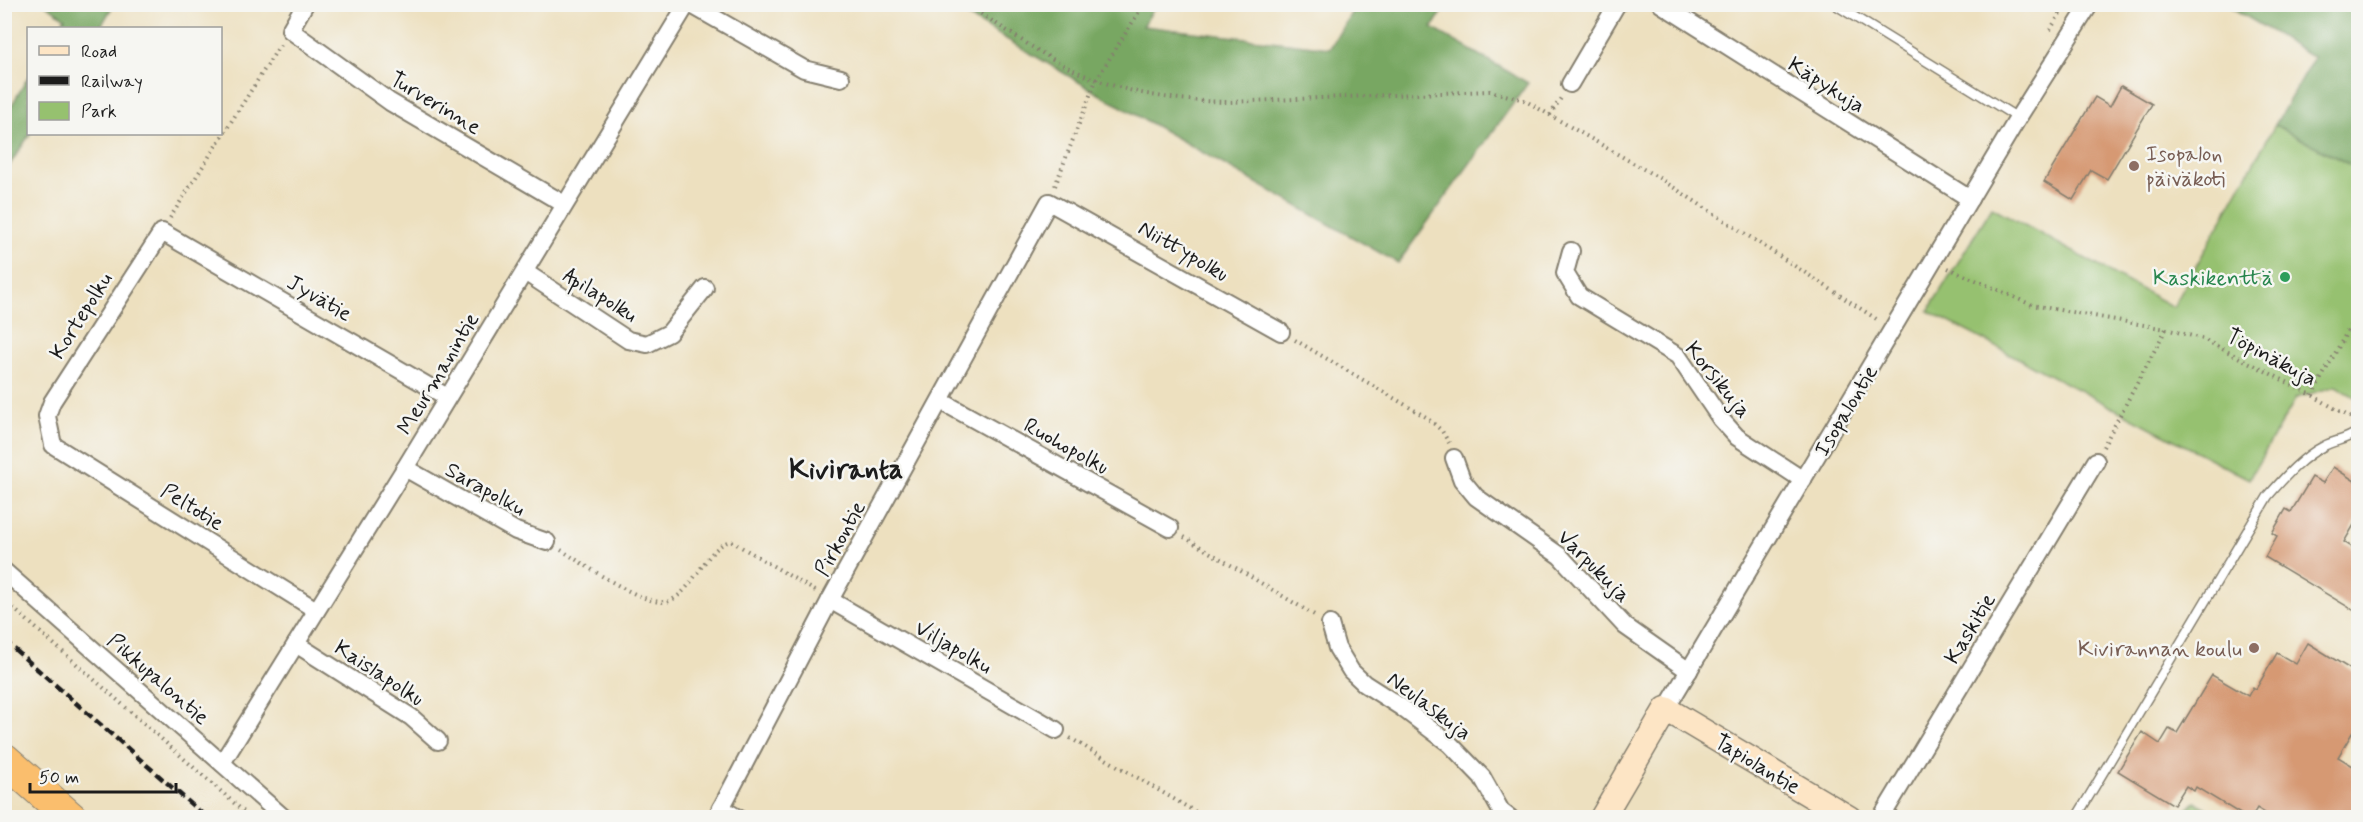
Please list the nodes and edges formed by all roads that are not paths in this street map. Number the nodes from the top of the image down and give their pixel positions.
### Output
1 (305, 4) edge
2 (689, 4) edge
3 (1617, 4) edge
4 (1661, 4) edge
5 (1833, 4) edge
6 (2090, 4) edge
7 (841, 78) dead end
8 (1570, 84) dead end
9 (2018, 118) junction
10 (1970, 199) junction
11 (564, 204) junction
12 (1056, 205) joint
13 (166, 233) joint
14 (1571, 251) dead end
15 (525, 272) junction
16 (705, 288) dead end
17 (1281, 332) road end
18 (447, 397) junction
19 (941, 401) junction
20 (2358, 431) edge
21 (50, 437) joint
22 (1454, 458) road end
23 (2096, 461) road end
24 (405, 468) junction
25 (1803, 480) junction
26 (1170, 528) road end
27 (547, 542) road end
28 (4, 571) edge
29 (830, 600) junction
30 (316, 610) junction
31 (1330, 624) road end
32 (296, 644) junction
33 (1689, 671) junction
34 (1666, 709) junction
35 (1056, 730) road end
36 (438, 741) dead end
37 (4, 759) edge
38 (222, 763) junction
39 (719, 813) edge
40 (71, 818) edge
41 (284, 818) edge
42 (738, 818) edge
43 (1510, 818) edge
44 (1602, 818) edge
45 (1849, 818) edge
46 (1881, 818) edge
47 (2076, 818) edge

1 - 11 street, Turverinne
2 - 7 street
2 - 11 street, Meurmanintie
3 - 8 street
4 - 10 street, Käpykuja
5 - 9 lane
6 - 9 street, Isopalontie
9 - 10 street, Isopalontie
10 - 25 street, Isopalontie
11 - 15 street, Meurmanintie
12 - 17 street, Niittypolku
12 - 19 street, Pirkontie
13 - 18 street, Jyvätie
13 - 21 street, Kortepolku
14 - 25 street, Korsikuja
15 - 16 street, Apilapolku
15 - 18 street, Meurmanintie
18 - 24 street, Meurmanintie
19 - 26 street, Ruohopolku
19 - 29 street, Pirkontie
20 - 47 lane
21 - 30 street, Peltotie
22 - 33 street, Varpukuja
23 - 46 street, Kaskitie
24 - 27 street, Sarapolku
24 - 30 street, Meurmanintie
25 - 33 street, Isopalontie
28 - 38 street, Pikkupalontie
29 - 35 street, Viljapolku
29 - 39 street, Pirkontie
30 - 32 street, Meurmanintie
31 - 43 street, Neulaskuja
32 - 36 street, Kaislapolku
32 - 38 street, Meurmanintie
33 - 34 street, Isopalontie
34 - 44 street, Isopalontie
34 - 45 street, Tapiolantie
37 - 40 highway
38 - 41 street, Pikkupalontie
39 - 42 street

